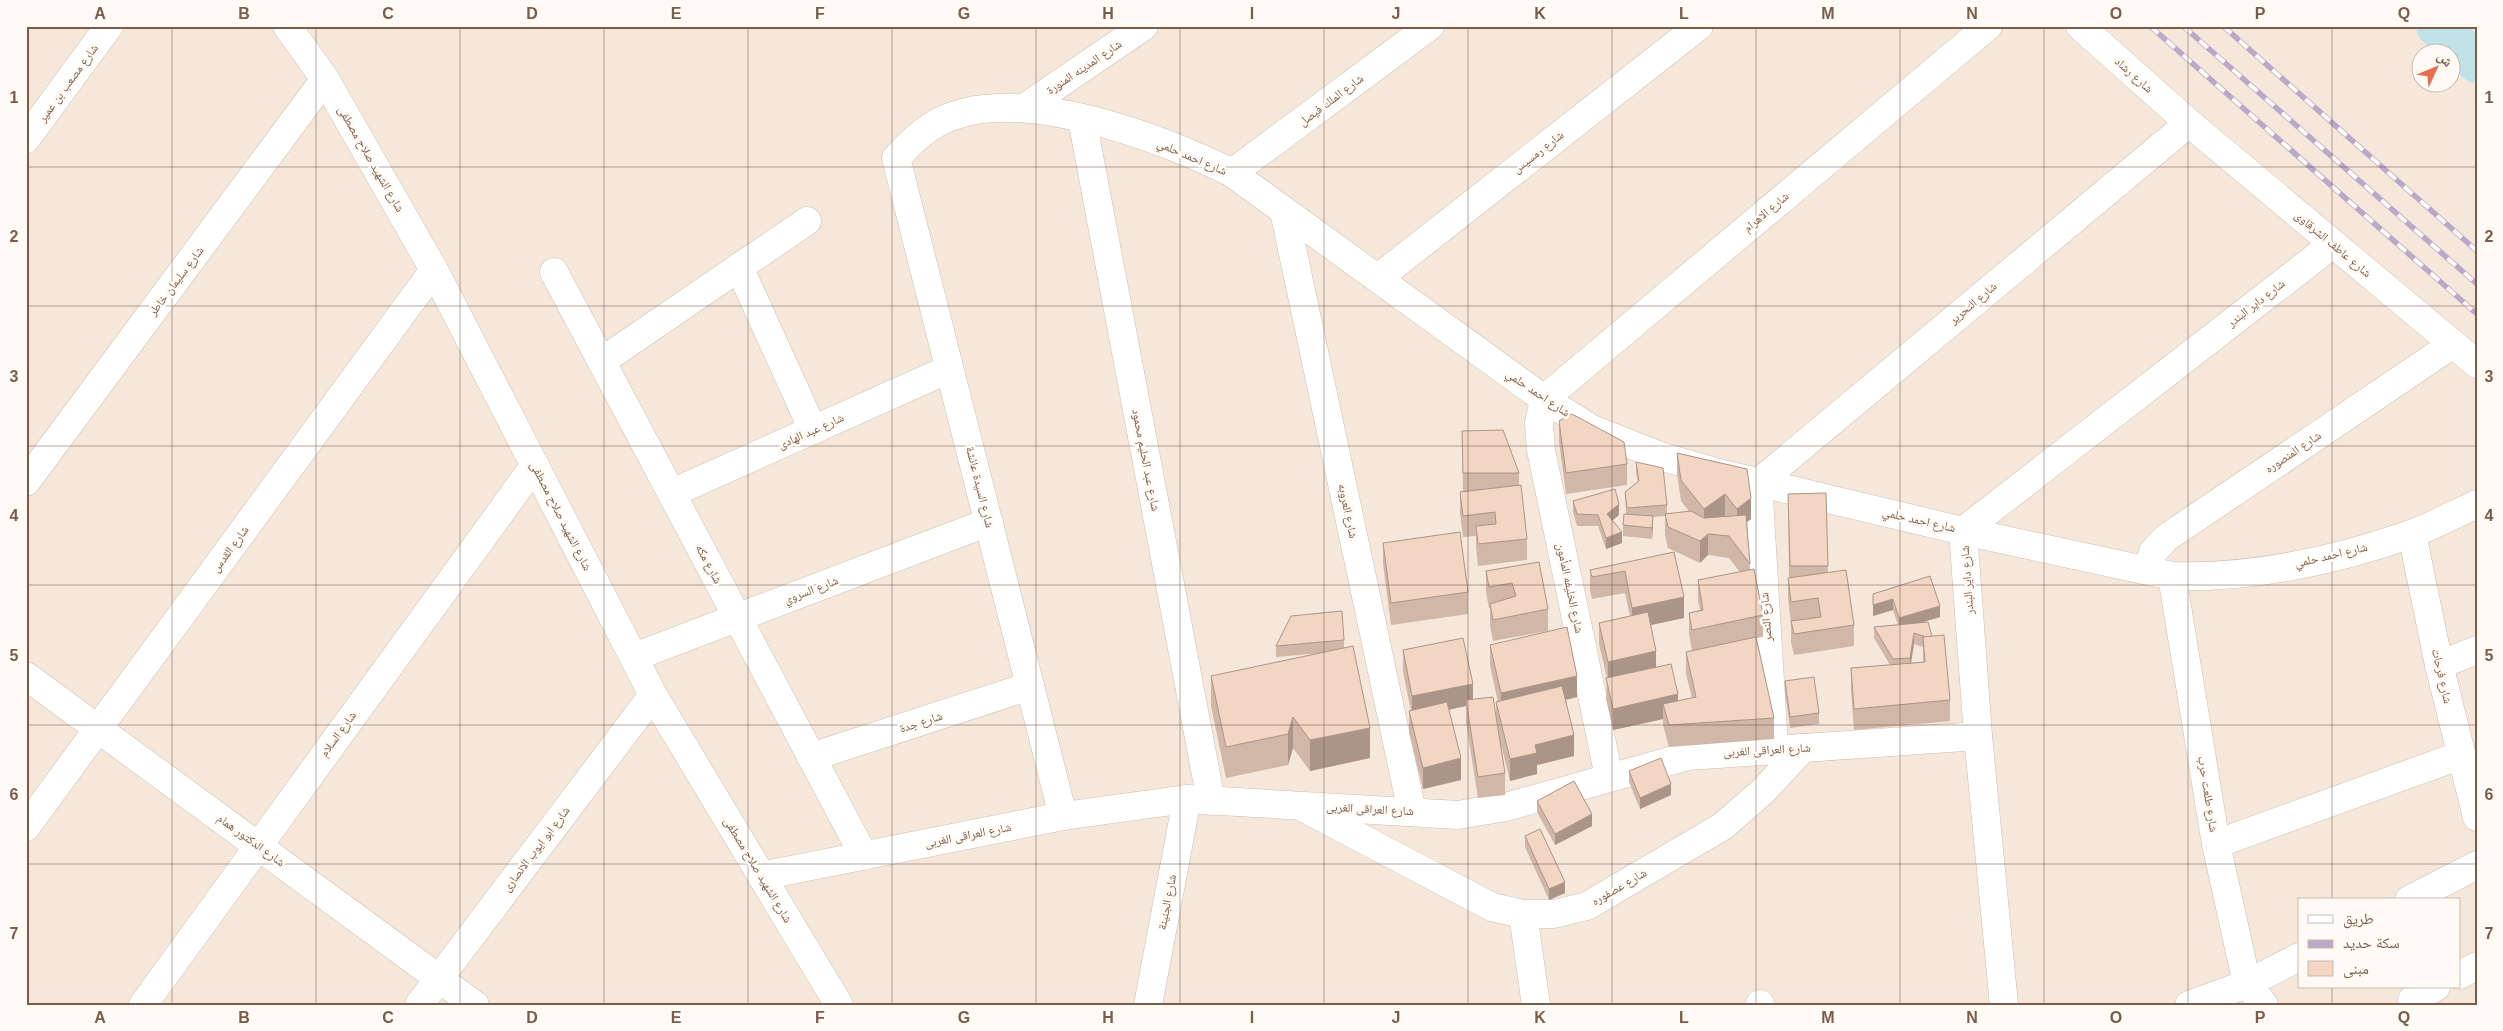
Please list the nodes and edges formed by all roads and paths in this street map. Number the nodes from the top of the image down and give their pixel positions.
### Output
1 (109, 26) edge
2 (287, 26) edge
3 (1144, 26) edge
4 (1430, 26) edge
5 (1699, 26) edge
6 (1988, 26) edge
7 (2080, 26) edge
8 (326, 79) junction
9 (1024, 108) junction
10 (1082, 119) junction
11 (2189, 123) junction
12 (26, 139) edge
13 (896, 158) joint
14 (1232, 173) junction
15 (1284, 211) junction
16 (807, 221) dead end
17 (2333, 244) junction
18 (739, 267) junction
19 (434, 270) junction
20 (554, 272) dead end
21 (1378, 278) junction
22 (2453, 344) junction
23 (602, 361) junction
24 (2477, 364) edge
25 (950, 369) junction
26 (1544, 399) junction
27 (813, 430) junction
28 (534, 466) junction
29 (26, 482) edge
30 (1758, 483) junction
31 (672, 493) junction
32 (2477, 504) edge
33 (989, 522) junction
34 (1964, 531) junction
35 (2412, 534) junction
36 (2160, 573) junction
37 (738, 618) junction
38 (2477, 650) edge
39 (634, 658) junction
40 (2439, 665) junction
41 (26, 676) edge
42 (1030, 686) junction
43 (653, 694) junction
44 (99, 729) junction
45 (1978, 736) junction
46 (1803, 748) junction
47 (1774, 750) junction
48 (2461, 755) junction
49 (812, 757) junction
50 (1610, 777) junction
51 (1199, 800) junction
52 (2475, 803) edge
53 (1299, 805) junction
54 (1412, 812) junction
55 (1063, 816) junction
56 (26, 827) edge
57 (2216, 844) junction
58 (257, 845) junction
59 (864, 856) junction
60 (2477, 865) edge
61 (760, 876) junction
62 (2413, 898) edge
63 (1523, 914) junction
64 (2298, 957) edge
65 (2477, 966) edge
66 (2460, 974) edge
67 (439, 978) junction
68 (2247, 984) junction
69 (2434, 988) edge
70 (2412, 1000) dead end
71 (143, 1005) edge
72 (419, 1005) edge
73 (475, 1005) edge
74 (839, 1005) edge
75 (1148, 1005) edge
76 (1536, 1005) edge
77 (2004, 1005) edge
78 (2189, 1005) edge
79 (2264, 1005) edge

1 - 12 street, شارع مصعب بن عمير
2 - 8 street, شارع الشهيد صلاح مصطفى
3 - 9 street, شارع المدينه المنورة
4 - 14 street, شارع الملك فيصل
5 - 21 street, شارع رمسيس
6 - 26 street, شارع الاهرام
7 - 11 street, شارع رشاد
8 - 19 street, شارع الشهيد صلاح مصطفى
8 - 29 street, شارع سليمان خاطر
9 - 10 street, شارع احمد حلمي
9 - 13 street, شارع احمد حلمي
10 - 14 street, شارع احمد حلمي
10 - 51 street, شارع عبد الحليم محمود
11 - 17 street, شارع عاطف الشرقاوى
11 - 30 street, شارع التحرير
13 - 25 street, شارع السيدة عائشة
14 - 15 street, شارع احمد حلمي
15 - 21 street, شارع احمد حلمي
15 - 54 street, شارع العروبه
16 - 18 street
17 - 22 street, شارع عاطف الشرقاوى
17 - 34 street, شارع داير البندر
18 - 23 street
18 - 27 street
19 - 28 street, شارع الشهيد صلاح مصطفى
19 - 44 street, شارع القدس
20 - 23 street, شارع مكه
21 - 26 street, شارع احمد حلمي
22 - 24 street, شارع عاطف الشرقاوى
22 - 36 street, شارع المنصوره
23 - 31 street, شارع مكه
25 - 27 street, شارع عبد الهادى
25 - 33 street, شارع السيدة عائشة
26 - 30 street, شارع احمد حلمي
26 - 50 street, شارع الخليفه المأمون
27 - 31 street, شارع عبد الهادى
28 - 39 street, شارع الشهيد صلاح مصطفى
28 - 58 street, شارع السلام
30 - 34 street, شارع احمد حلمي
30 - 47 street, شارع النصر
31 - 37 street, شارع مكه
32 - 35 street, شارع احمد حلمي
33 - 37 street, شارع السروي
33 - 42 street, شارع السيدة عائشة
34 - 36 street, شارع احمد حلمي
34 - 45 street, شارع داير البندر
35 - 36 street, شارع احمد حلمي
35 - 40 street, شارع فرحات
36 - 57 street, شارع طلعت حرب
37 - 39 street, شارع السروي
37 - 49 street, شارع مكه
38 - 40 street
39 - 43 street, شارع الشهيد صلاح مصطفى
40 - 48 street, شارع فرحات
41 - 44 street, شارع الدكتور همام
42 - 49 street, شارع جدة
42 - 55 street, شارع السيدة عائشة
43 - 61 street, شارع الشهيد صلاح مصطفى
43 - 67 street, شارع ابو ايوب الانصارى
44 - 56 street, شارع القدس
44 - 58 street, شارع الدكتور همام
45 - 46 street, شارع العراقى الغربى
45 - 77 street, شارع داير البندر
46 - 47 street, شارع العراقى الغربى
46 - 63 street, شارع عصفوره
47 - 50 street, شارع العراقى الغربى
48 - 52 street, شارع فرحات
48 - 57 street
49 - 59 street, شارع مكه
50 - 54 street, شارع العراقى الغربى
51 - 53 street, شارع العراقى الغربى
51 - 55 street, شارع العراقى الغربى
51 - 75 street, شارع الجنينة
53 - 54 street, شارع العراقى الغربى
53 - 63 street, شارع عصفوره
55 - 59 street, شارع العراقى الغربى
57 - 68 street, شارع طلعت حرب
58 - 67 street, شارع الدكتور همام
58 - 71 street, شارع السلام
59 - 61 street, شارع العراقى الغربى
60 - 62 street
61 - 74 street, شارع الشهيد صلاح مصطفى
63 - 76 street
64 - 68 street
65 - 66 street
67 - 72 street, شارع ابو ايوب الانصارى
67 - 73 street, شارع الدكتور همام
68 - 78 street
68 - 79 street, شارع طلعت حرب
69 - 70 street

